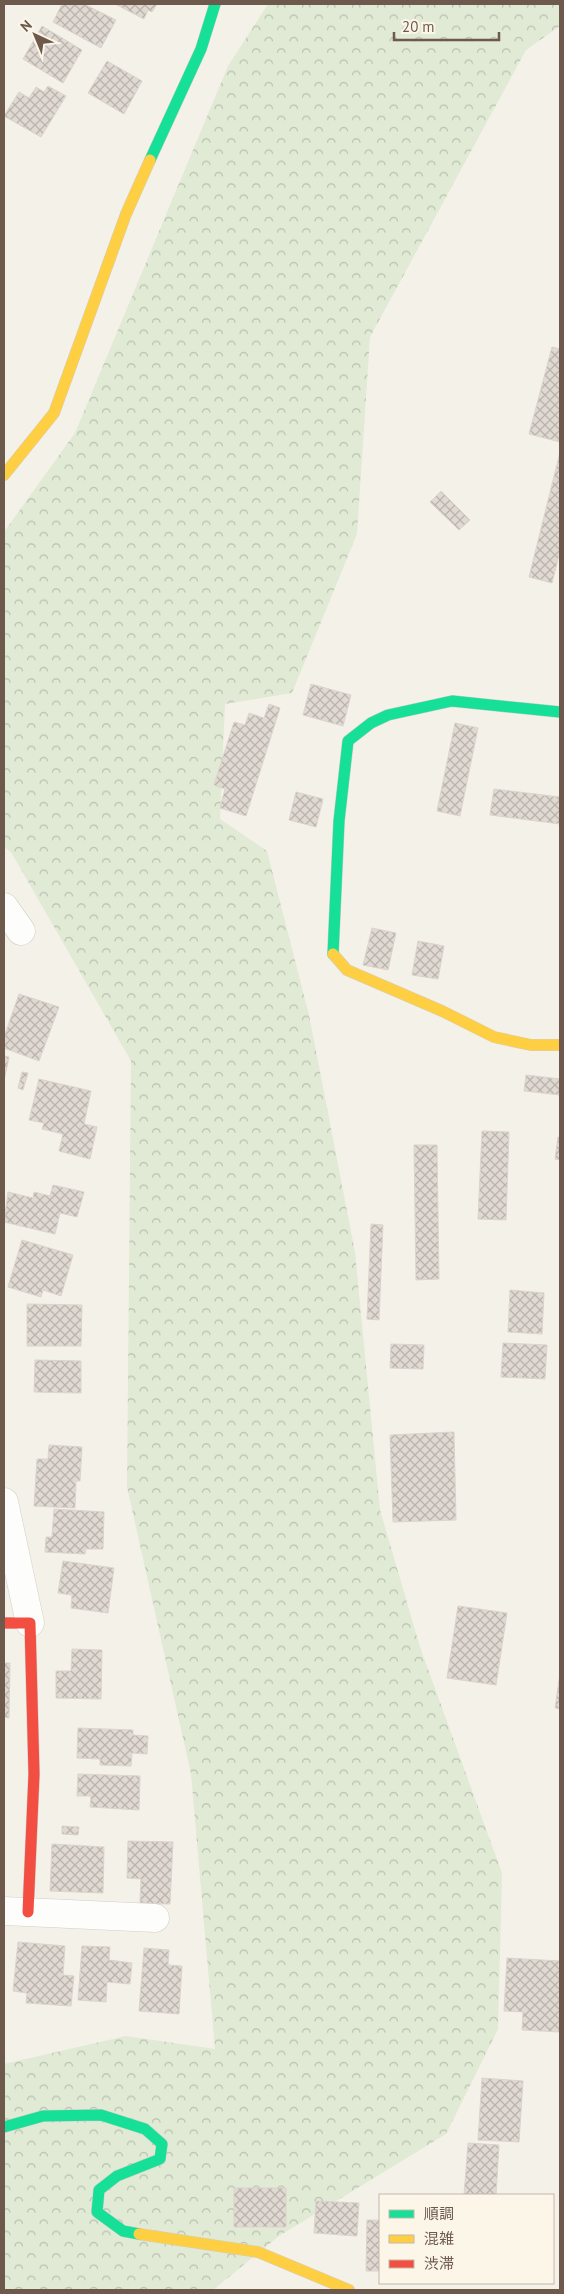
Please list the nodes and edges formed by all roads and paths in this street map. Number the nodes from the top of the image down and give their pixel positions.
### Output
1 (215, 4) edge
2 (4, 475) edge
3 (560, 712) edge
4 (4, 907) edge
5 (21, 931) dead end
6 (560, 1045) edge
7 (4, 1502) edge
8 (17, 1623) edge
9 (16, 1911) edge
10 (155, 1918) dead end
11 (4, 2127) edge
12 (349, 2290) edge

1 - 2 street
3 - 6 street
4 - 5 street
7 - 8 street
8 - 9 street
9 - 10 street
11 - 12 street

